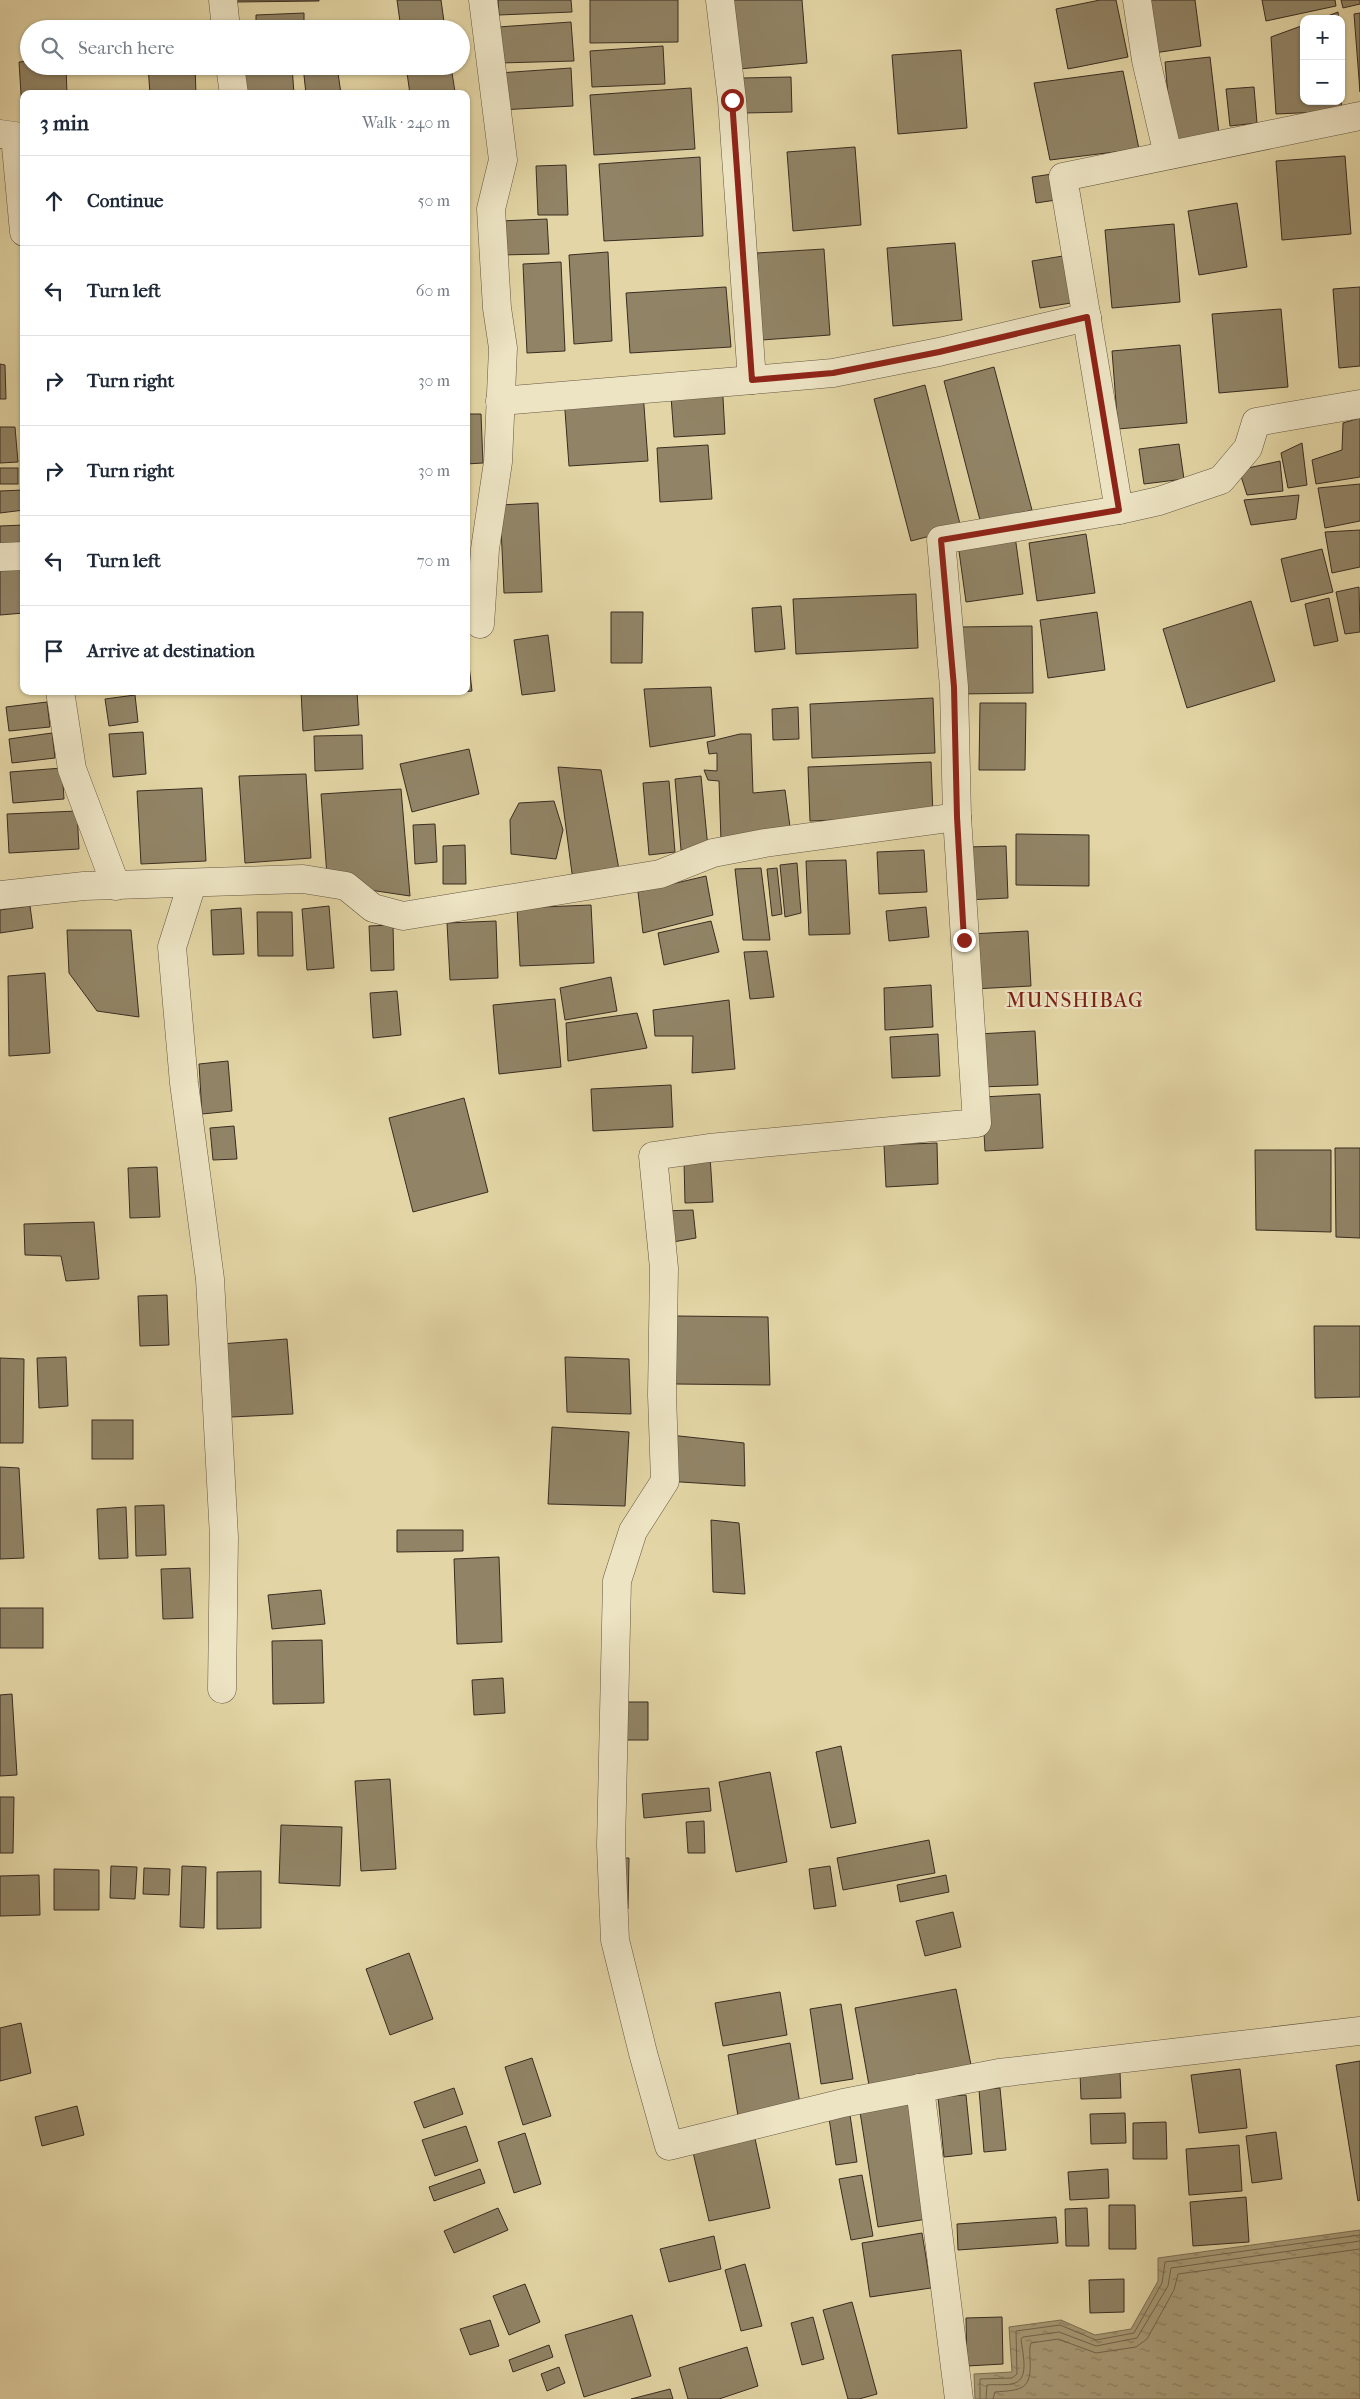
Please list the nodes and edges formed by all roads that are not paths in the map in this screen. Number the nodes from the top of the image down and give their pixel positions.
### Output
1 (223, 0) edge
2 (483, 0) edge
3 (720, 0) edge
4 (1137, 0) edge
5 (225, 20) edge
6 (231, 75) edge
7 (233, 90) edge
8 (1360, 116) edge
9 (0, 134) edge
10 (1168, 155) junction
11 (20, 189) edge
12 (1087, 317) junction
13 (752, 380) junction
14 (500, 402) junction
15 (1360, 404) edge
16 (1119, 510) junction
17 (20, 556) edge
18 (0, 557) edge
19 (480, 624) dead end
20 (61, 695) edge
21 (957, 817) junction
22 (192, 884) junction
23 (116, 886) junction
24 (0, 896) edge
25 (222, 1689) dead end
26 (1360, 2031) edge
27 (920, 2088) junction
28 (959, 2399) edge

1 - 5 street
2 - 14 street
3 - 13 street
4 - 10 street
6 - 7 street
8 - 10 street
9 - 11 street
10 - 12 street
12 - 13 street
12 - 16 street
13 - 14 street
14 - 19 street
15 - 16 street
16 - 21 street
17 - 18 street
20 - 23 street
21 - 22 street
21 - 27 street
22 - 23 street
22 - 25 street
23 - 24 street
26 - 27 street
27 - 28 street

